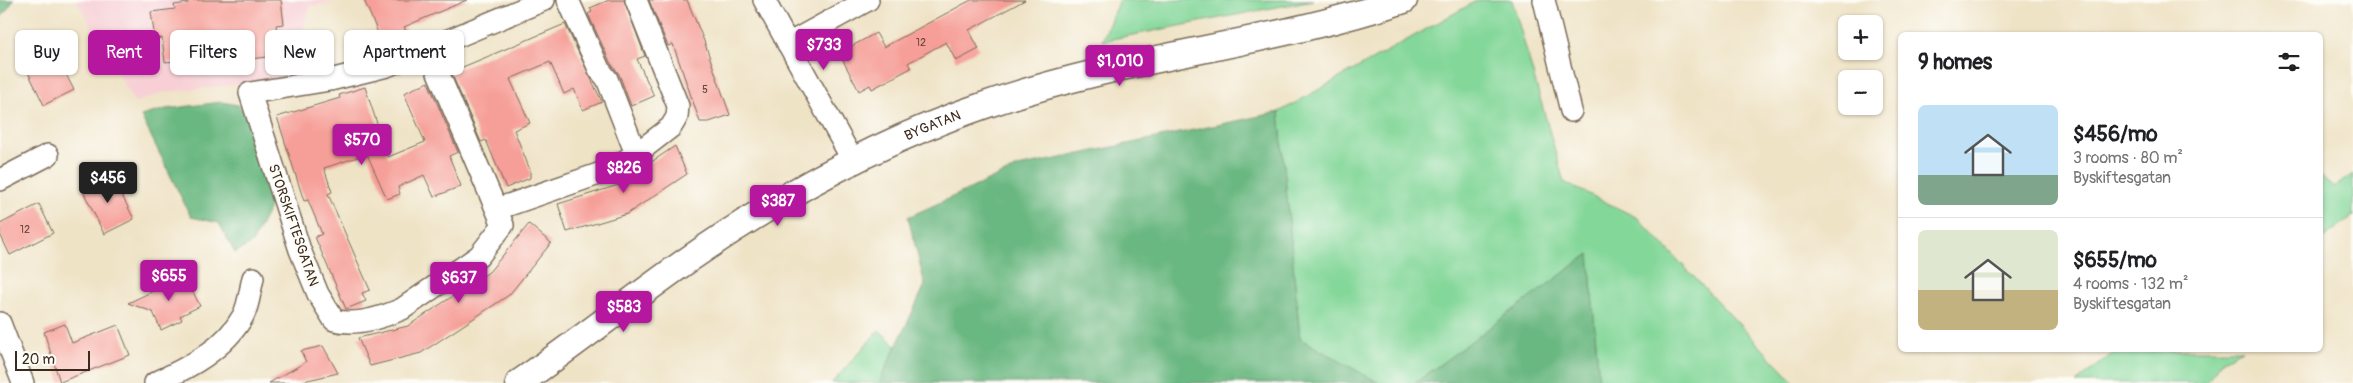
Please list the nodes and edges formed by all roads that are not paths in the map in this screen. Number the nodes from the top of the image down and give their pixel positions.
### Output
1 (544, 0) edge
2 (568, 0) edge
3 (636, 0) edge
4 (764, 0) edge
5 (868, 0) edge
6 (1404, 0) edge
7 (1544, 0) edge
8 (464, 34) edge
9 (788, 44) junction
10 (350, 75) edge
11 (439, 75) edge
12 (1571, 111) dead end
13 (636, 154) junction
14 (48, 155) dead end
15 (852, 160) junction
16 (0, 180) edge
17 (497, 209) junction
18 (253, 278) dead end
19 (0, 323) edge
20 (23, 383) edge
21 (155, 383) edge
22 (519, 383) edge

1 - 8 street, STORSKIFTESGATAN
2 - 13 street
3 - 13 street
4 - 9 street
5 - 9 street
6 - 15 street, BYGATAN
7 - 12 street
9 - 15 street
10 - 17 street, STORSKIFTESGATAN
11 - 17 street, STORSKIFTESGATAN
13 - 17 street
14 - 16 street
15 - 22 street, BYGATAN
18 - 21 street
19 - 20 street

